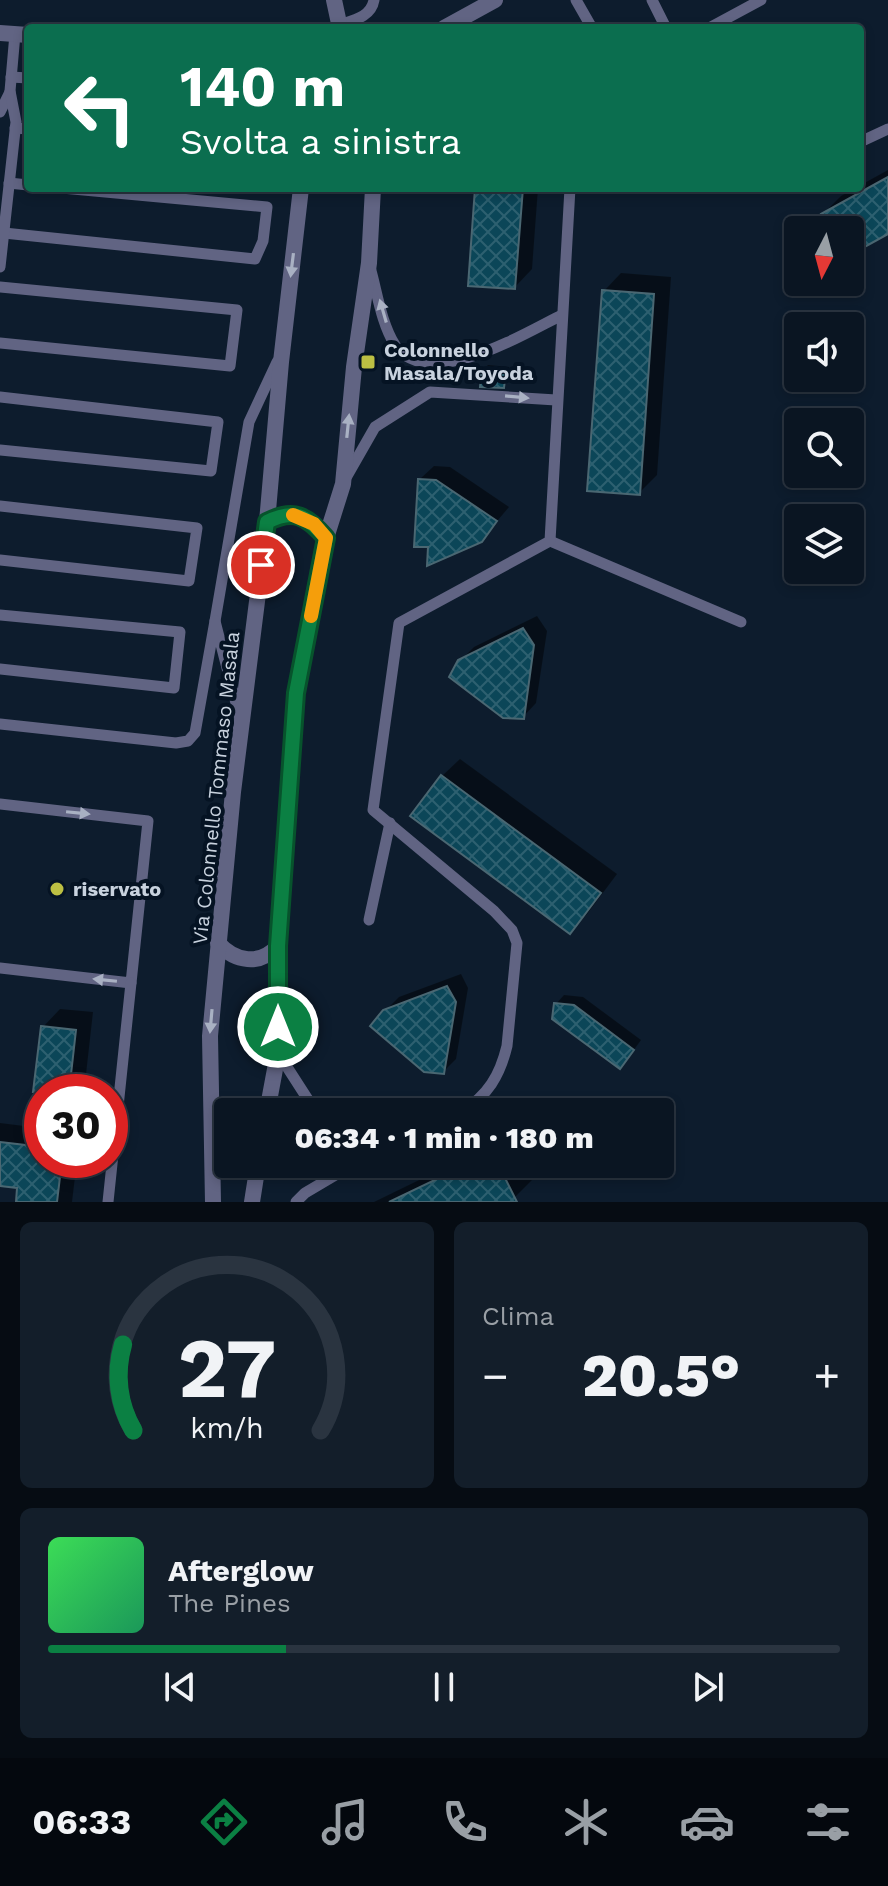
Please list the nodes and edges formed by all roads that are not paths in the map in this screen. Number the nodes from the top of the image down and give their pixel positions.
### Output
1 (334, 0) edge
2 (374, 0) edge
3 (576, 0) edge
4 (652, 0) edge
5 (761, 0) edge
6 (492, 2) edge
7 (340, 24) edge
8 (345, 24) edge
9 (451, 24) edge
10 (479, 24) edge
11 (590, 24) edge
12 (664, 24) edge
13 (725, 24) edge
14 (14, 34) edge
15 (11, 77) junction
16 (24, 78) edge
17 (10, 91) junction
18 (0, 112) edge
19 (22, 129) edge
20 (888, 129) edge
21 (864, 140) edge
22 (9, 183) junction
23 (24, 185) edge
24 (105, 192) edge
25 (301, 192) edge
26 (373, 192) edge
27 (570, 192) edge
28 (4, 233) junction
29 (369, 263) junction
30 (0, 267) edge
31 (0, 287) edge
32 (562, 315) junction
33 (0, 343) edge
34 (282, 350) junction
35 (0, 397) edge
36 (556, 400) junction
37 (0, 450) edge
38 (343, 484) junction
39 (0, 506) edge
40 (267, 522) junction
41 (326, 538) junction
42 (550, 541) junction
43 (0, 560) edge
44 (0, 615) edge
45 (215, 621) junction
46 (741, 622) dead end
47 (0, 669) edge
48 (241, 723) junction
49 (0, 724) edge
50 (0, 804) edge
51 (390, 823) junction
52 (369, 920) dead end
53 (218, 943) junction
54 (278, 946) junction
55 (0, 968) edge
56 (131, 983) junction
57 (278, 1053) junction
58 (270, 1098) edge
59 (307, 1098) edge
60 (478, 1098) edge
61 (256, 1178) edge
62 (330, 1178) edge
63 (108, 1202) edge
64 (213, 1202) edge
65 (252, 1202) edge
66 (296, 1202) edge

1 - 7 street
2 - 8 lane
3 - 11 lane
4 - 12 lane
5 - 13 lane
6 - 9 street
6 - 10 street
14 - 15 lane
15 - 16 lane
15 - 17 lane
17 - 18 lane
17 - 19 lane
19 - 22 lane
20 - 21 lane
22 - 23 lane
22 - 28 lane
24 - 28 lane
25 -> 34 street, Via Colonnello Tommaso Masala
26 - 29 street
27 - 32 lane
28 - 30 lane
32 -> 29 lane
38 -> 29 street
31 - 33 lane
32 - 36 lane
34 - 40 street, Via Colonnello Tommaso Masala
34 - 45 lane
35 - 37 lane
38 -> 36 lane
36 - 42 lane
38 - 41 street
39 - 43 lane
40 - 41 street
40 - 48 street, Via Colonnello Tommaso Masala
41 - 54 street
42 - 46 lane
42 - 51 lane
44 - 47 lane
45 - 48 lane
45 - 49 lane
48 - 53 street, Via Colonnello Tommaso Masala
50 -> 56 lane
51 - 52 lane
51 - 60 lane
53 - 54 street
53 -> 64 street, Via Colonnello Tommaso Masala
54 - 57 street
56 -> 55 lane
56 - 63 lane
57 - 58 street
57 - 59 lane
61 - 65 street
62 - 66 lane

